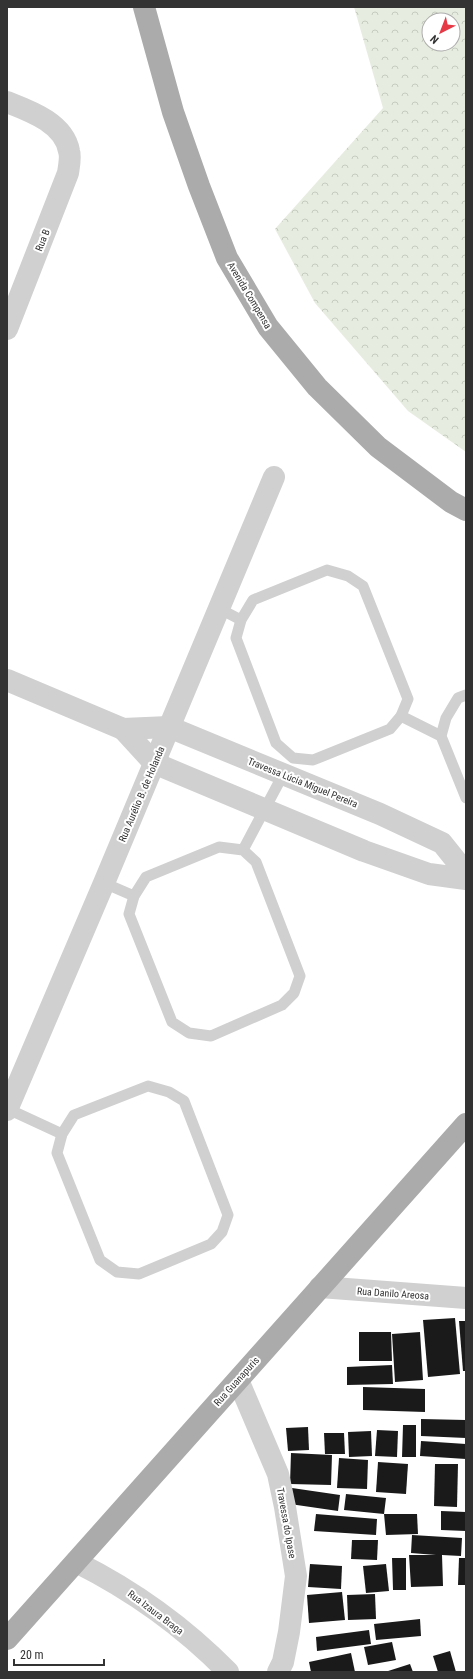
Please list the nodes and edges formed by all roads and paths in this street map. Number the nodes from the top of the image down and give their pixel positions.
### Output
1 (144, 7) edge
2 (7, 102) edge
3 (7, 329) edge
4 (274, 477) dead end
5 (466, 510) edge
6 (220, 609) junction
7 (241, 620) junction
8 (7, 680) edge
9 (466, 695) edge
10 (401, 716) junction
11 (169, 727) junction
12 (123, 729) junction
13 (441, 736) junction
14 (154, 763) junction
15 (288, 766) junction
16 (466, 798) edge
17 (265, 810) junction
18 (243, 850) junction
19 (466, 873) edge
20 (466, 879) edge
21 (104, 883) junction
22 (134, 896) junction
23 (7, 1110) edge
24 (466, 1124) edge
25 (62, 1134) junction
26 (320, 1288) junction
27 (466, 1298) edge
28 (238, 1380) junction
29 (76, 1562) junction
30 (7, 1639) edge
31 (228, 1672) edge
32 (278, 1672) edge

1 - 5 main road, Avenida Compensa
2 - 3 street, Rua B
4 - 6 street, Rua Aurélio B. de Holanda
6 - 7 lane
6 - 11 street, Rua Aurélio B. de Holanda
7 - 10 lane
7 - 15 lane
8 - 12 street, Travessa Lúcia Miguel Pereira
9 - 13 lane
10 - 13 lane
10 - 15 lane
11 - 12 street, Travessa Lúcia Miguel Pereira
11 - 14 street, Rua Aurélio B. de Holanda
11 - 15 street, Travessa Lúcia Miguel Pereira
12 - 14 street, Travessa Lúcia Miguel Pereira
13 - 16 lane
14 - 17 street, Travessa Lúcia Miguel Pereira
14 - 21 street, Rua Aurélio B. de Holanda
15 - 17 lane
15 - 19 street, Travessa Lúcia Miguel Pereira
17 - 18 lane
17 - 20 street, Travessa Lúcia Miguel Pereira
18 - 22 lane
18 - 22 lane
21 - 22 lane
21 - 23 street, Rua Aurélio B. de Holanda
23 - 25 lane
24 - 26 main road, Rua Guanapuris
25 - 25 lane
26 - 27 street, Rua Danilo Areosa
26 - 28 main road, Rua Guanapuris
28 - 29 main road, Rua Guanapuris
28 - 32 street, Travessa do Ipase
29 - 30 main road, Rua Guanapuris
29 - 31 street, Rua Izaura Braga

